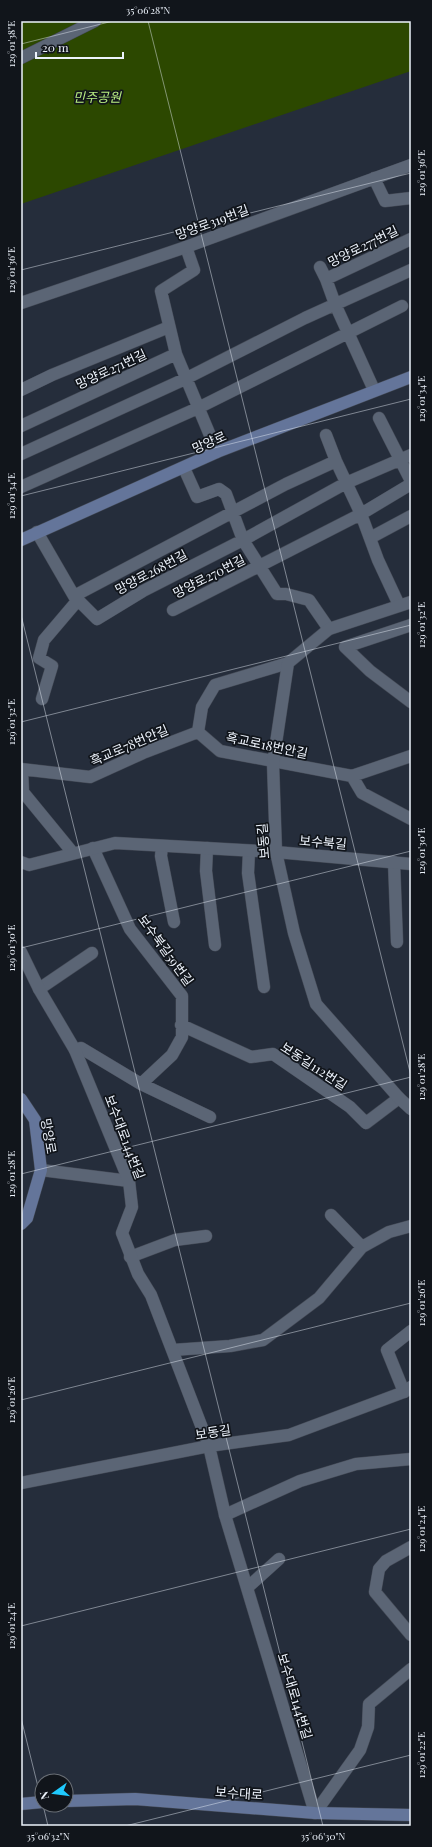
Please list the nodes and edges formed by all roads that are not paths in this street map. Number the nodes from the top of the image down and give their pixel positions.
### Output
1 (94, 21) edge
2 (21, 58) edge
3 (411, 165) edge
4 (374, 178) junction
5 (411, 198) edge
6 (411, 239) edge
7 (186, 247) junction
8 (320, 267) dead end
9 (411, 270) edge
10 (326, 279) junction
11 (21, 302) edge
12 (335, 304) junction
13 (402, 306) dead end
14 (169, 327) junction
15 (349, 333) junction
16 (176, 354) junction
17 (411, 377) edge
18 (185, 379) junction
19 (21, 390) edge
20 (374, 390) junction
21 (198, 408) junction
22 (380, 418) dead end
23 (21, 426) edge
24 (326, 435) dead end
25 (217, 452) junction
26 (21, 454) edge
27 (406, 457) edge
28 (336, 461) junction
29 (184, 468) junction
30 (411, 482) edge
31 (346, 483) junction
32 (21, 487) edge
33 (232, 513) junction
34 (361, 514) junction
35 (411, 516) edge
36 (37, 532) junction
37 (370, 538) junction
38 (21, 540) edge
39 (243, 540) junction
40 (258, 566) junction
41 (76, 598) junction
42 (406, 604) edge
43 (173, 610) dead end
44 (411, 625) edge
45 (329, 629) junction
46 (288, 663) junction
47 (42, 698) dead end
48 (411, 702) edge
49 (198, 732) junction
50 (411, 756) edge
51 (273, 762) junction
52 (22, 769) edge
53 (352, 776) junction
54 (411, 819) edge
55 (162, 846) junction
56 (93, 848) junction
57 (207, 848) junction
58 (249, 851) junction
59 (276, 852) junction
60 (73, 854) junction
61 (21, 862) edge
62 (394, 862) junction
63 (411, 864) edge
64 (174, 922) dead end
65 (397, 942) dead end
66 (215, 945) dead end
67 (21, 952) edge
68 (92, 952) dead end
69 (264, 987) dead end
70 (39, 989) junction
71 (181, 1025) junction
72 (75, 1050) junction
73 (142, 1084) junction
74 (399, 1098) junction
75 (21, 1099) edge
76 (411, 1109) edge
77 (210, 1117) dead end
78 (41, 1170) junction
79 (130, 1181) junction
80 (332, 1215) dead end
81 (21, 1224) edge
82 (411, 1226) edge
83 (206, 1236) dead end
84 (362, 1247) junction
85 (130, 1257) junction
86 (411, 1330) edge
87 (173, 1350) junction
88 (407, 1390) edge
89 (209, 1446) junction
90 (406, 1459) edge
91 (21, 1483) edge
92 (225, 1514) junction
93 (411, 1547) edge
94 (279, 1558) dead end
95 (248, 1586) junction
96 (411, 1635) edge
97 (411, 1669) edge
98 (74, 1801) edge
99 (34, 1803) edge
100 (21, 1804) edge
101 (315, 1813) junction
102 (411, 1815) edge

1 - 2 street
3 - 4 street, 망양로319번길
4 - 5 street
4 - 7 street, 망양로319번길
6 - 10 street, 망양로277번길
7 - 11 street, 망양로319번길
7 - 14 street
8 - 10 street
9 - 12 street
10 - 12 street
12 - 15 street
12 - 18 street
13 - 15 street
14 - 16 street
14 - 19 street, 망양로271번길
15 - 20 street
15 - 21 street
16 - 18 street
16 - 23 street, 망양로271번길
17 - 20 main road, 망양로
18 - 21 street
18 - 26 street
20 - 25 main road, 망양로
21 - 25 street
21 - 32 street
22 - 27 street
24 - 28 street
25 - 29 main road, 망양로
27 - 30 street
27 - 31 street, 망양로270번길
28 - 31 street
28 - 33 street
29 - 33 street, 망양로270번길
29 - 36 main road, 망양로
30 - 34 street, 망양로270번길
31 - 34 street
31 - 39 street, 망양로270번길
33 - 39 street, 망양로270번길
33 - 41 street, 망양로268번길
34 - 37 street
34 - 40 street, 망양로270번길
35 - 37 street
36 - 38 main road, 망양로
36 - 41 street, 망양로268번길
37 - 42 street
39 - 40 street, 망양로270번길
39 - 41 street, 망양로268번길
40 - 43 street, 망양로270번길
40 - 45 street, 망양로270번길
41 - 47 street, 망양로268번길
42 - 45 street
44 - 48 street
45 - 46 street
46 - 49 street
46 - 51 street, 보동길
49 - 51 street, 흑교로18번안길
49 - 52 street, 흑교로78번안길
50 - 53 street, 흑교로18번안길
51 - 53 street, 흑교로18번안길
51 - 59 street, 보동길
52 - 60 street
53 - 54 street
55 - 56 street, 보수북길
55 - 57 street, 보수북길
55 - 64 street
56 - 60 street, 보수북길
56 - 71 street, 보수북길59번길
57 - 58 street, 보수북길
57 - 66 street
58 - 59 street, 보수북길
58 - 69 street
59 - 62 street, 보수북길
59 - 74 street, 보동길
60 - 61 street, 보수북길
62 - 63 street, 보수북길
62 - 65 street
67 - 70 street, 보수대로144번길
68 - 70 street
70 - 72 street, 보수대로144번길
71 - 73 street, 보수북길59번길
71 - 74 street, 보동길112번길
72 - 73 street
72 - 79 street, 보수대로144번길
73 - 77 street
74 - 76 street, 보동길
75 - 78 main road, 망양로
78 - 79 street
78 - 81 main road, 망양로
79 - 85 street, 보수대로144번길
80 - 84 street
82 - 84 street
83 - 85 street
84 - 87 street
85 - 87 street, 보수대로144번길
86 - 88 street, 보동길
87 - 89 street, 보수대로144번길
88 - 89 street, 보동길
89 - 91 street, 보동길
89 - 92 street, 보수대로144번길
90 - 92 street
92 - 95 street, 보수대로144번길
93 - 96 street
94 - 95 street
95 - 101 street, 보수대로144번길
97 - 101 street
98 - 101 main road, 보수대로
99 - 100 main road
101 - 102 main road, 보수대로

